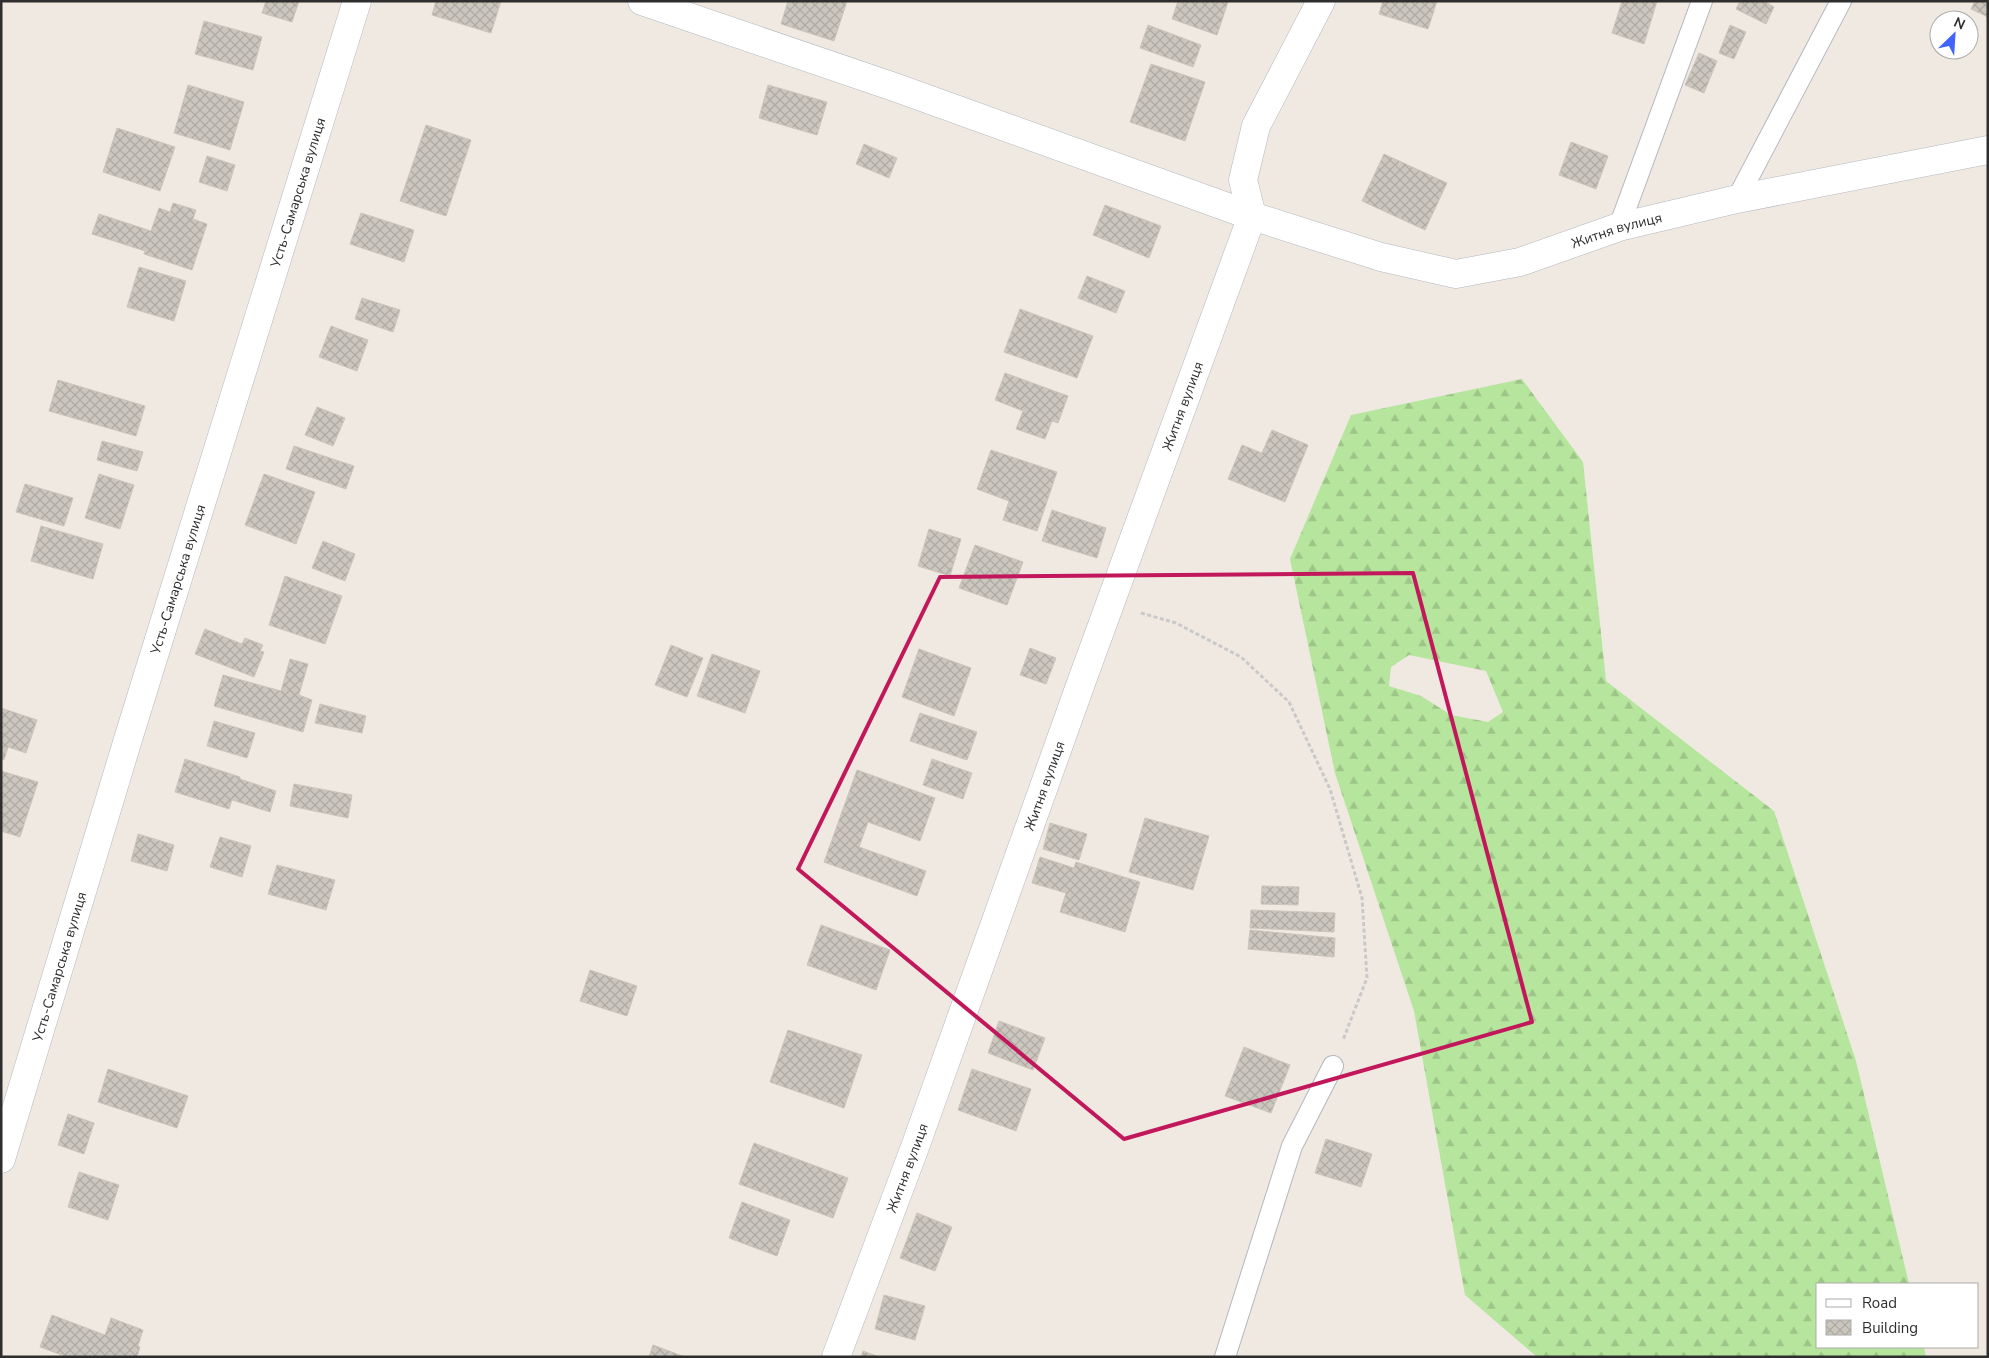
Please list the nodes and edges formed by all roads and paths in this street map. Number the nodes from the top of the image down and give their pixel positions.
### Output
1 (357, 1) edge
2 (642, 1) edge
3 (1321, 1) edge
4 (1702, 1) edge
5 (1841, 1) edge
6 (1988, 150) edge
7 (1737, 199) junction
8 (1252, 216) junction
9 (1619, 227) junction
10 (1110, 605) junction
11 (1333, 1066) joint
12 (1, 1159) edge
13 (836, 1357) edge
14 (1225, 1357) edge

1 - 12 street, Усть-Самарська вулиця
2 - 8 street
3 - 8 street
4 - 9 lane
5 - 7 lane
6 - 7 street, Житня вулиця
7 - 9 street, Житня вулиця
8 - 9 street, Житня вулиця
8 - 10 street, Житня вулиця
10 - 11 path
10 - 13 street, Житня вулиця
11 - 14 lane

